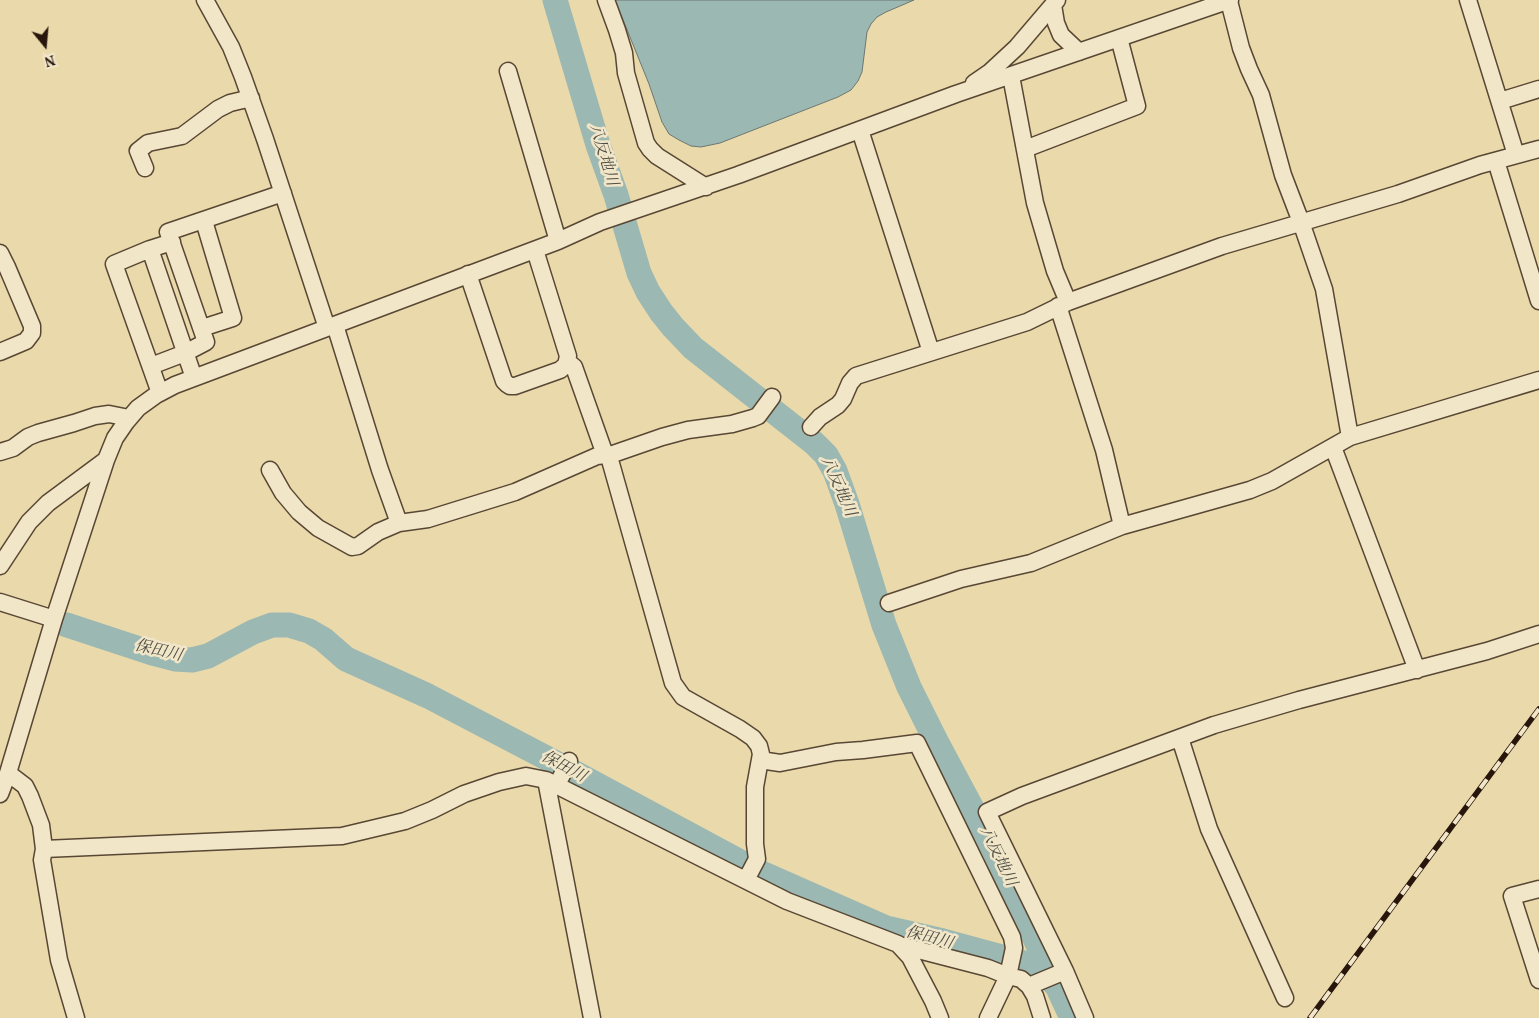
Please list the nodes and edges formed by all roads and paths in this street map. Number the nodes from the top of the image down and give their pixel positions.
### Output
1 (205, 0) edge
2 (606, 0) edge
3 (1468, 0) edge
4 (1224, 1) edge
5 (1055, 2) edge
6 (1119, 38) junction
7 (1079, 52) junction
8 (508, 71) dead end
9 (1011, 76) junction
10 (1539, 89) edge
11 (956, 94) junction
12 (251, 98) junction
13 (1500, 101) junction
14 (860, 130) junction
15 (1539, 149) edge
16 (1025, 150) junction
17 (1516, 155) junction
18 (1496, 161) junction
19 (145, 168) dead end
20 (706, 187) junction
21 (283, 193) junction
22 (204, 221) junction
23 (1301, 222) junction
24 (558, 241) junction
25 (172, 242) junction
26 (150, 250) junction
27 (535, 250) junction
28 (0, 253) edge
29 (468, 274) junction
30 (1535, 275) edge
31 (1539, 301) edge
32 (1063, 304) junction
33 (331, 326) junction
34 (202, 328) junction
35 (0, 352) edge
36 (931, 352) junction
37 (185, 353) junction
38 (568, 362) junction
39 (150, 366) junction
40 (194, 378) junction
41 (1539, 380) edge
42 (160, 393) junction
43 (768, 403) dead end
44 (129, 418) junction
45 (811, 427) dead end
46 (1350, 437) junction
47 (1333, 447) junction
48 (0, 452) edge
49 (607, 455) junction
50 (106, 460) junction
51 (270, 470) dead end
52 (399, 523) junction
53 (1122, 526) junction
54 (0, 566) edge
55 (0, 602) edge
56 (889, 603) dead end
57 (54, 619) junction
58 (1539, 634) edge
59 (1417, 670) junction
60 (1180, 738) junction
61 (760, 760) junction
62 (8, 773) junction
63 (561, 773) junction
64 (0, 794) edge
65 (44, 849) junction
66 (750, 873) junction
67 (1539, 889) edge
68 (898, 944) junction
69 (1062, 972) junction
70 (1008, 976) junction
71 (1539, 980) edge
72 (1035, 983) junction
73 (1285, 998) dead end
74 (76, 1018) edge
75 (592, 1018) edge
76 (940, 1018) edge
77 (988, 1018) edge
78 (1042, 1018) edge
79 (1085, 1018) edge

1 - 12 street
2 - 20 street
3 - 13 street
4 - 6 street
4 - 23 street
5 - 7 street
5 - 11 street
6 - 7 street
6 - 16 street
7 - 9 street
8 - 24 street
9 - 11 street
9 - 16 street
10 - 13 street
11 - 14 street
12 - 19 street
12 - 21 street
13 - 17 street
14 - 20 street
14 - 36 street
15 - 17 street
16 - 32 street
17 - 18 street
18 - 23 street
18 - 30 street
20 - 24 street
21 - 22 street
21 - 33 street
22 - 25 street
22 - 34 street
23 - 32 street
23 - 46 street
24 - 27 street
25 - 26 street
25 - 34 street
26 - 37 street
26 - 39 street
27 - 29 street
27 - 38 street
28 - 35 street
29 - 33 street
29 - 38 street
30 - 31 street
32 - 36 street
32 - 53 street
33 - 40 street
33 - 52 street
34 - 37 street
36 - 45 street
37 - 39 street
37 - 40 street
38 - 49 street
39 - 42 street
40 - 42 street
41 - 46 street
42 - 44 street
43 - 49 street
44 - 48 street
44 - 50 street
46 - 47 street
47 - 53 street
47 - 59 street
49 - 52 street
49 - 61 street
50 - 54 street
50 - 57 street
51 - 52 street
53 - 56 street
55 - 57 street
57 - 62 street
58 - 59 street
59 - 60 street
60 - 69 street
60 - 73 street
61 - 66 street
61 - 70 street
62 - 64 street
62 - 65 street
63 - 65 street
63 - 66 street
63 - 75 street
65 - 74 street
66 - 68 street
67 - 71 street
68 - 70 street
68 - 76 street
69 - 72 street
69 - 79 street
70 - 72 street
70 - 77 street
72 - 78 street

